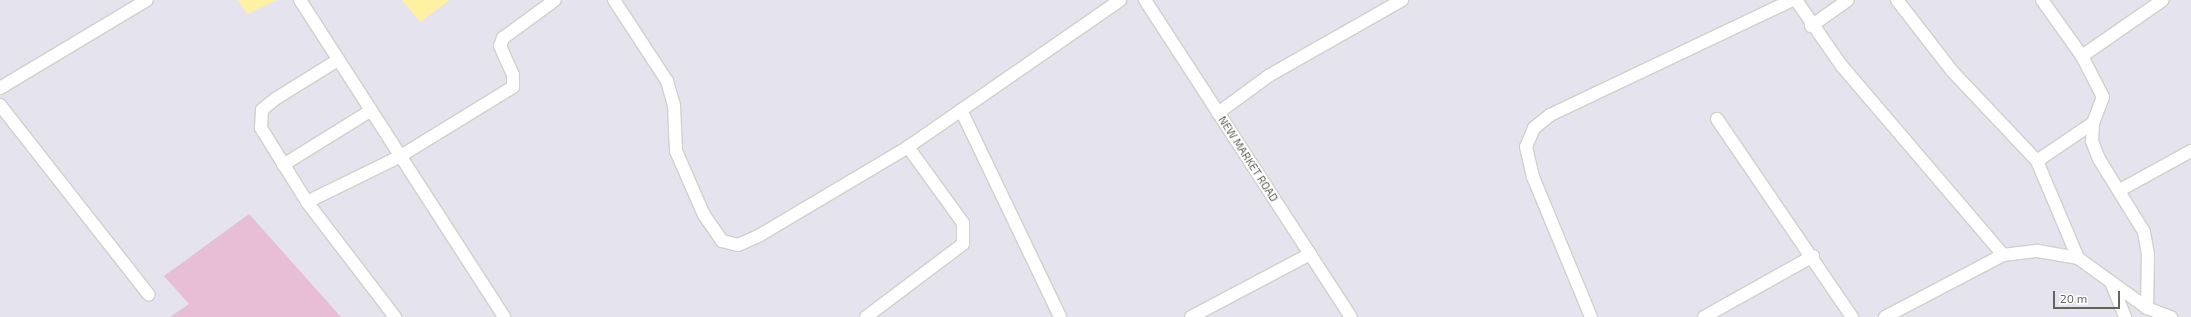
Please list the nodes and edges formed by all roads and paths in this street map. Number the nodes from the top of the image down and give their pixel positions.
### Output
1 (147, 0) edge
2 (300, 0) edge
3 (556, 0) edge
4 (614, 0) edge
5 (1120, 0) edge
6 (1144, 0) edge
7 (1402, 0) edge
8 (1792, 0) edge
9 (1796, 0) edge
10 (1848, 0) edge
11 (1897, 0) edge
12 (2042, 0) edge
13 (2163, 0) edge
14 (1387, 3) edge
15 (1811, 26) junction
16 (2082, 56) junction
17 (338, 60) junction
18 (0, 88) edge
19 (0, 105) edge
20 (961, 110) junction
21 (370, 111) junction
22 (1218, 112) junction
23 (1717, 119) dead end
24 (2093, 123) junction
25 (908, 147) junction
26 (2191, 150) edge
27 (398, 157) junction
28 (2037, 160) junction
29 (283, 165) junction
30 (2120, 190) junction
31 (307, 202) junction
32 (1310, 254) junction
33 (2003, 255) junction
34 (1813, 256) junction
35 (2078, 258) junction
36 (2111, 282) junction
37 (149, 295) dead end
38 (2147, 308) junction
39 (394, 317) edge
40 (504, 317) edge
41 (866, 317) edge
42 (1060, 317) edge
43 (1191, 317) edge
44 (1351, 317) edge
45 (1591, 317) edge
46 (1704, 317) edge
47 (1852, 317) edge
48 (1885, 317) edge
49 (2125, 317) edge
50 (2171, 317) edge

1 - 18 street
2 - 17 street
3 - 27 street
4 - 25 street
5 - 20 street
6 - 22 street, NEW MARKET ROAD
7 - 14 street
8 - 45 street
9 - 15 street
10 - 15 street
11 - 28 street
12 - 16 street
13 - 16 street
14 - 22 street
15 - 33 street
16 - 24 street
17 - 21 street
17 - 29 street
19 - 37 street
20 - 25 street
20 - 42 street
21 - 27 street
21 - 29 street
22 - 32 street, NEW MARKET ROAD
23 - 34 street
24 - 28 street
24 - 30 street
25 - 41 street
26 - 30 street
27 - 31 street
27 - 40 street
28 - 35 street
29 - 31 street
30 - 38 street
31 - 39 street
32 - 43 street
32 - 44 street, NEW MARKET ROAD
33 - 35 street
33 - 48 street
34 - 46 street
34 - 47 street
35 - 36 street
36 - 38 street
36 - 49 street
38 - 50 street

